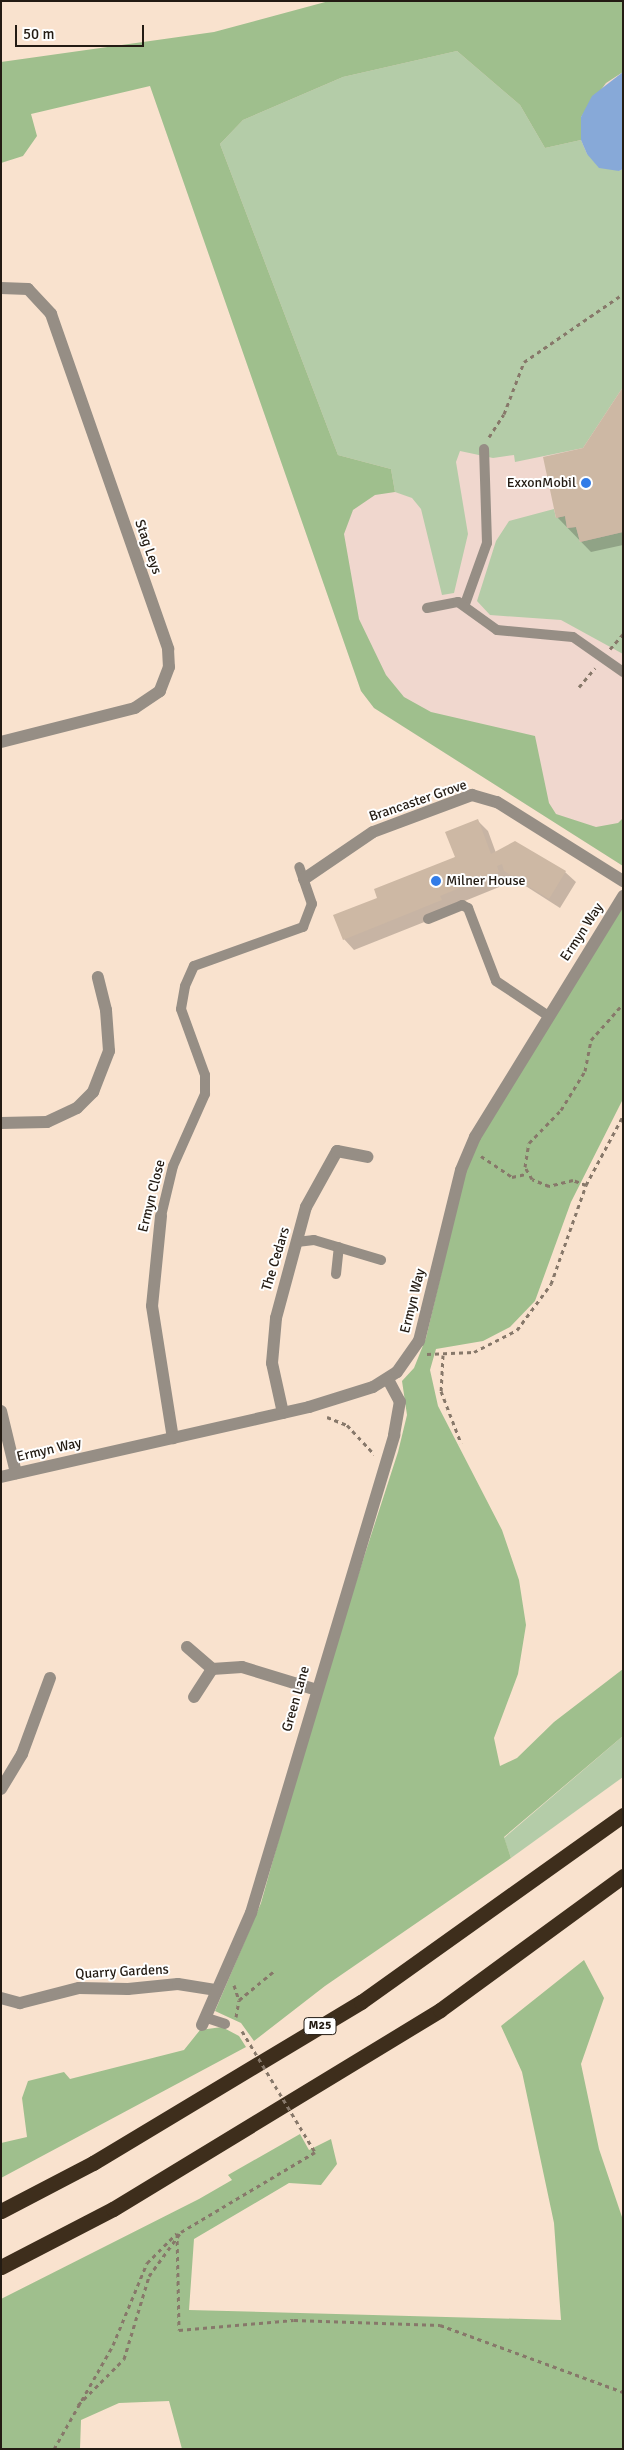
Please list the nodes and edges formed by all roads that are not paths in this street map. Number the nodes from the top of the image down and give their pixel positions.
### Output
1 (1, 288) edge
2 (484, 449) road end
3 (465, 604) junction
4 (427, 608) dead end
5 (623, 672) edge
6 (1, 742) edge
7 (302, 873) joint
8 (623, 881) edge
9 (623, 896) edge
10 (428, 919) dead end
11 (98, 977) dead end
12 (547, 1015) junction
13 (1, 1123) edge
14 (367, 1157) dead end
15 (161, 1216) joint
16 (298, 1242) junction
17 (339, 1247) junction
18 (381, 1260) dead end
19 (336, 1274) dead end
20 (388, 1379) junction
21 (1, 1412) edge
22 (283, 1413) junction
23 (173, 1438) junction
24 (16, 1473) junction
25 (1, 1477) edge
26 (187, 1648) dead end
27 (212, 1669) junction
28 (50, 1678) dead end
29 (314, 1689) junction
30 (194, 1697) dead end
31 (1, 1789) edge
32 (623, 1815) edge
33 (623, 1876) edge
34 (217, 1990) junction
35 (1, 1998) edge
36 (204, 2021) joint
37 (230, 2024) road end
38 (1, 2211) edge
39 (1, 2266) edge

1 - 6 street, Stag Leys
2 - 3 lane
3 - 4 lane
3 - 5 lane
7 - 8 street, Brancaster Grove
7 - 15 lane, Ermyn Close
9 - 12 street, Ermyn Way
10 - 12 lane
11 - 13 street
12 - 20 street, Ermyn Way
14 - 16 street, The Cedars
15 - 23 street, Ermyn Close
16 - 17 lane
16 - 22 street, The Cedars
17 - 18 lane
17 - 19 lane
20 - 22 street, Ermyn Way
20 - 29 street, Green Lane
21 - 24 street
22 - 23 street, Ermyn Way
23 - 24 street, Ermyn Way
24 - 25 street, Ermyn Way
26 - 27 street
27 - 29 street
27 - 30 street
28 - 31 street
29 - 34 street, Green Lane
32 - 38 highway, M25
33 - 39 highway
34 - 35 street, Quarry Gardens
34 - 36 street, Green Lane
36 - 37 lane

